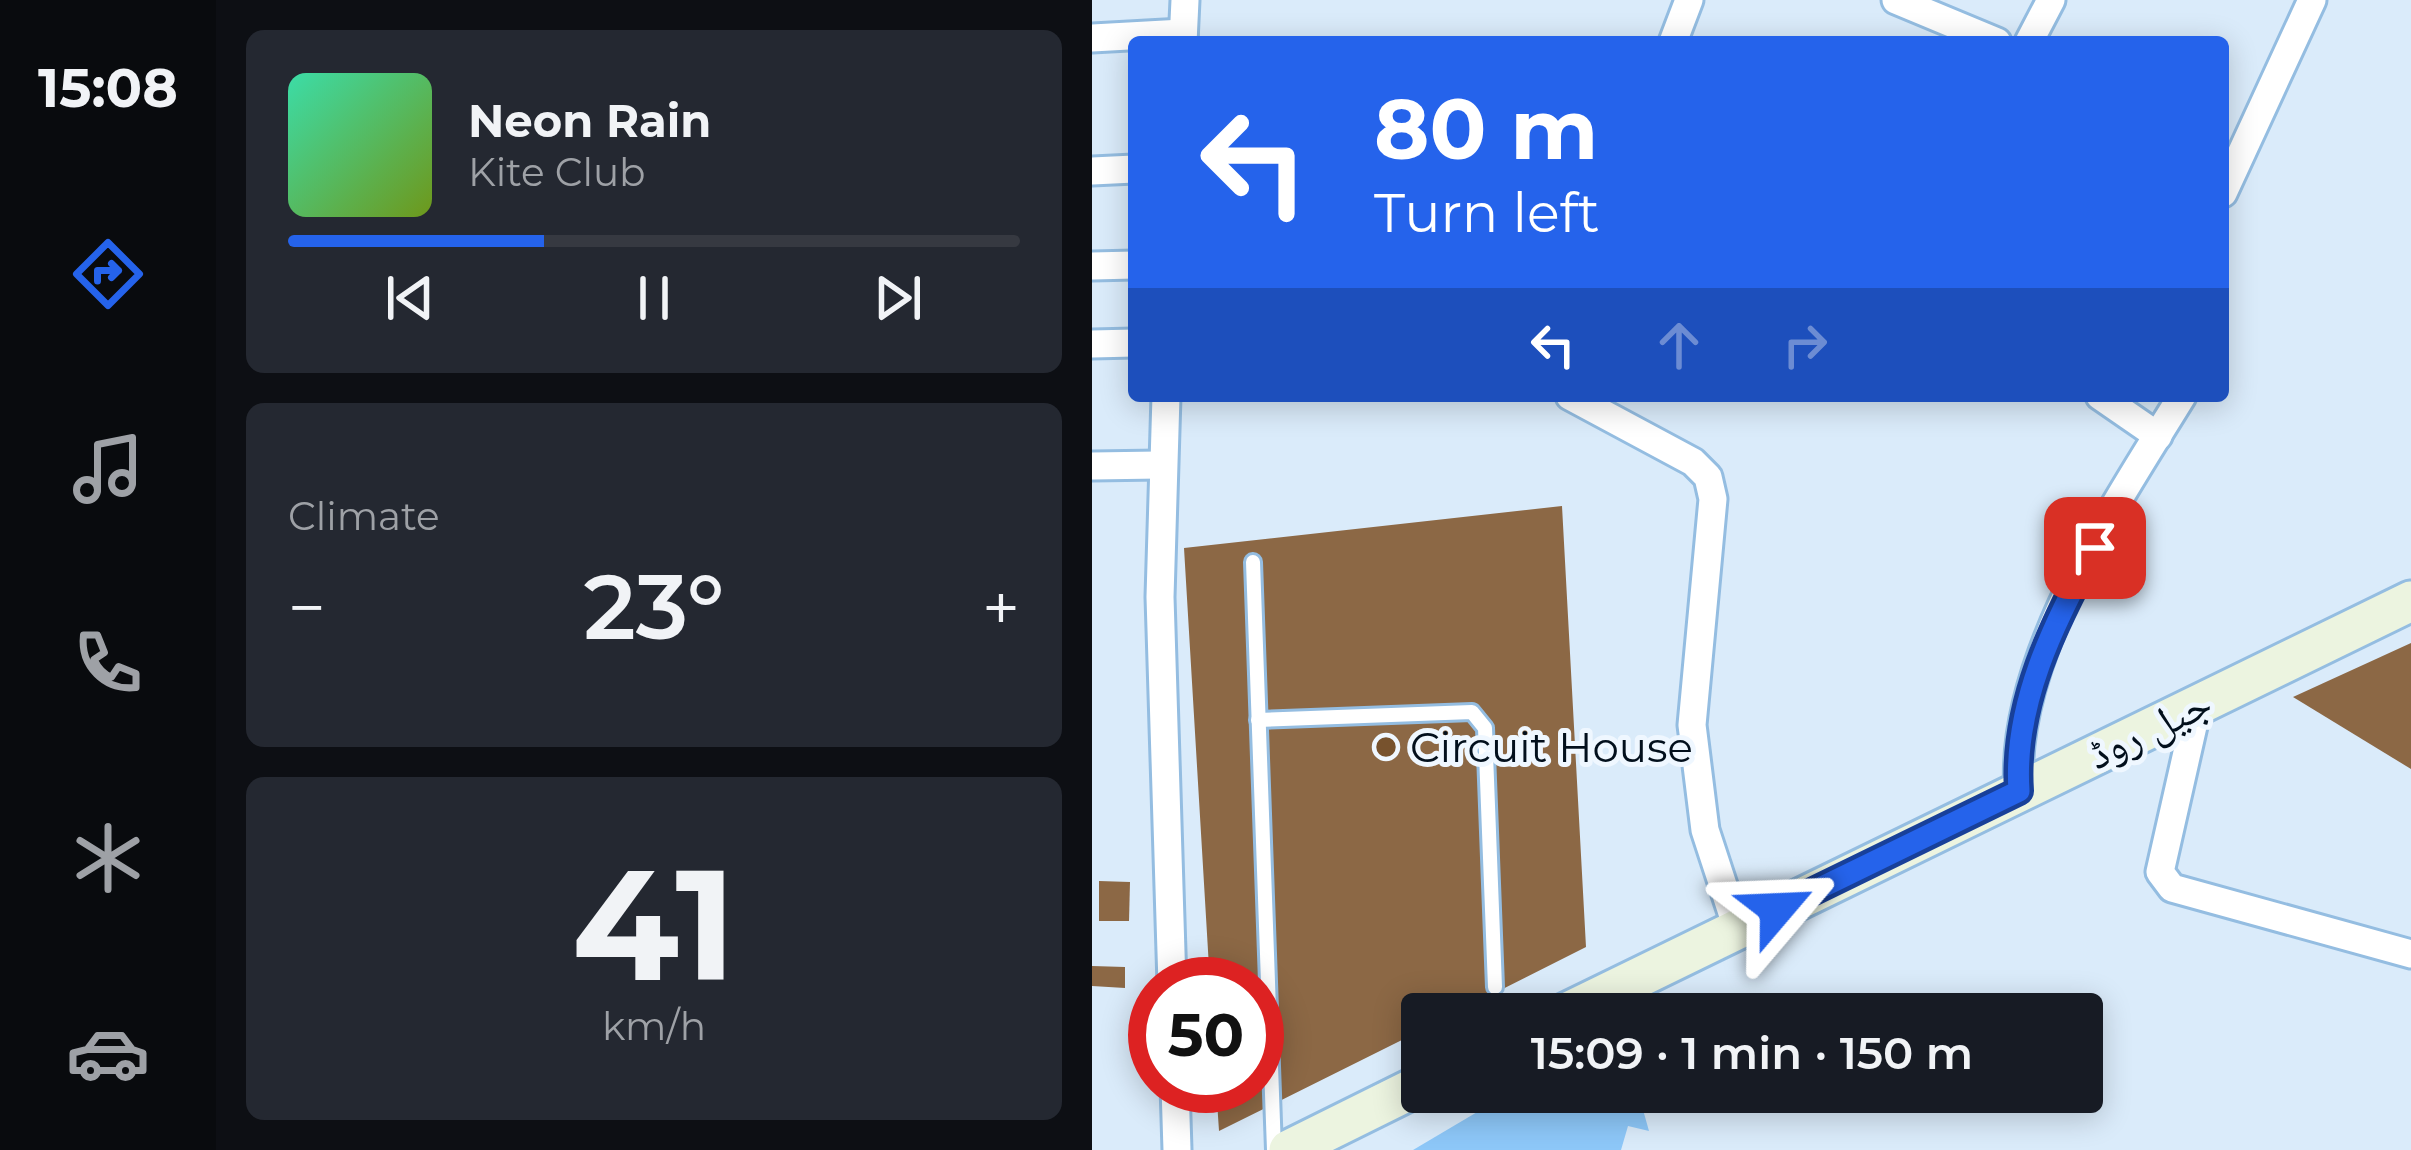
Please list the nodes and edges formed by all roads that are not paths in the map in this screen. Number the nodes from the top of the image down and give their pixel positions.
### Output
1 (1185, 0) edge
2 (1689, 0) edge
3 (1896, 0) edge
4 (2051, 0) edge
5 (2312, 0) edge
6 (1183, 36) edge
7 (1675, 36) edge
8 (1982, 36) edge
9 (2032, 36) edge
10 (1092, 38) edge
11 (1128, 38) edge
12 (1128, 169) edge
13 (1092, 171) edge
14 (2229, 180) edge
15 (1128, 265) edge
16 (1092, 266) edge
17 (1128, 343) edge
18 (1092, 344) edge
19 (1165, 402) edge
20 (1581, 402) edge
21 (2109, 402) edge
22 (2178, 402) edge
23 (2158, 436) junction
24 (1160, 465) junction
25 (1092, 466) edge
26 (1253, 562) dead end
27 (2411, 601) edge
28 (2198, 704) junction
29 (1258, 719) junction
30 (2019, 791) junction
31 (1737, 928) junction
32 (2411, 955) edge
33 (1171, 957) edge
34 (1495, 987) dead end
35 (1606, 993) edge
36 (1401, 1094) edge
37 (1176, 1113) edge
38 (1177, 1150) edge
39 (1274, 1150) edge
40 (1289, 1150) edge

1 - 6 street
2 - 7 street
3 - 8 street
4 - 9 street
5 - 14 street
10 - 11 street
12 - 13 street
15 - 16 street
17 - 18 street
19 - 24 street
20 - 31 street
21 - 23 street
22 - 23 street
23 - 30 street
24 - 25 street
24 - 33 street
26 - 29 lane
27 - 28 main road, جیل روڈ
28 - 30 main road, جیل روڈ
28 - 32 street
29 - 34 lane
29 - 39 lane
30 - 31 main road, جیل روڈ
31 - 35 main road, جیل روڈ
36 - 40 main road
37 - 38 street

